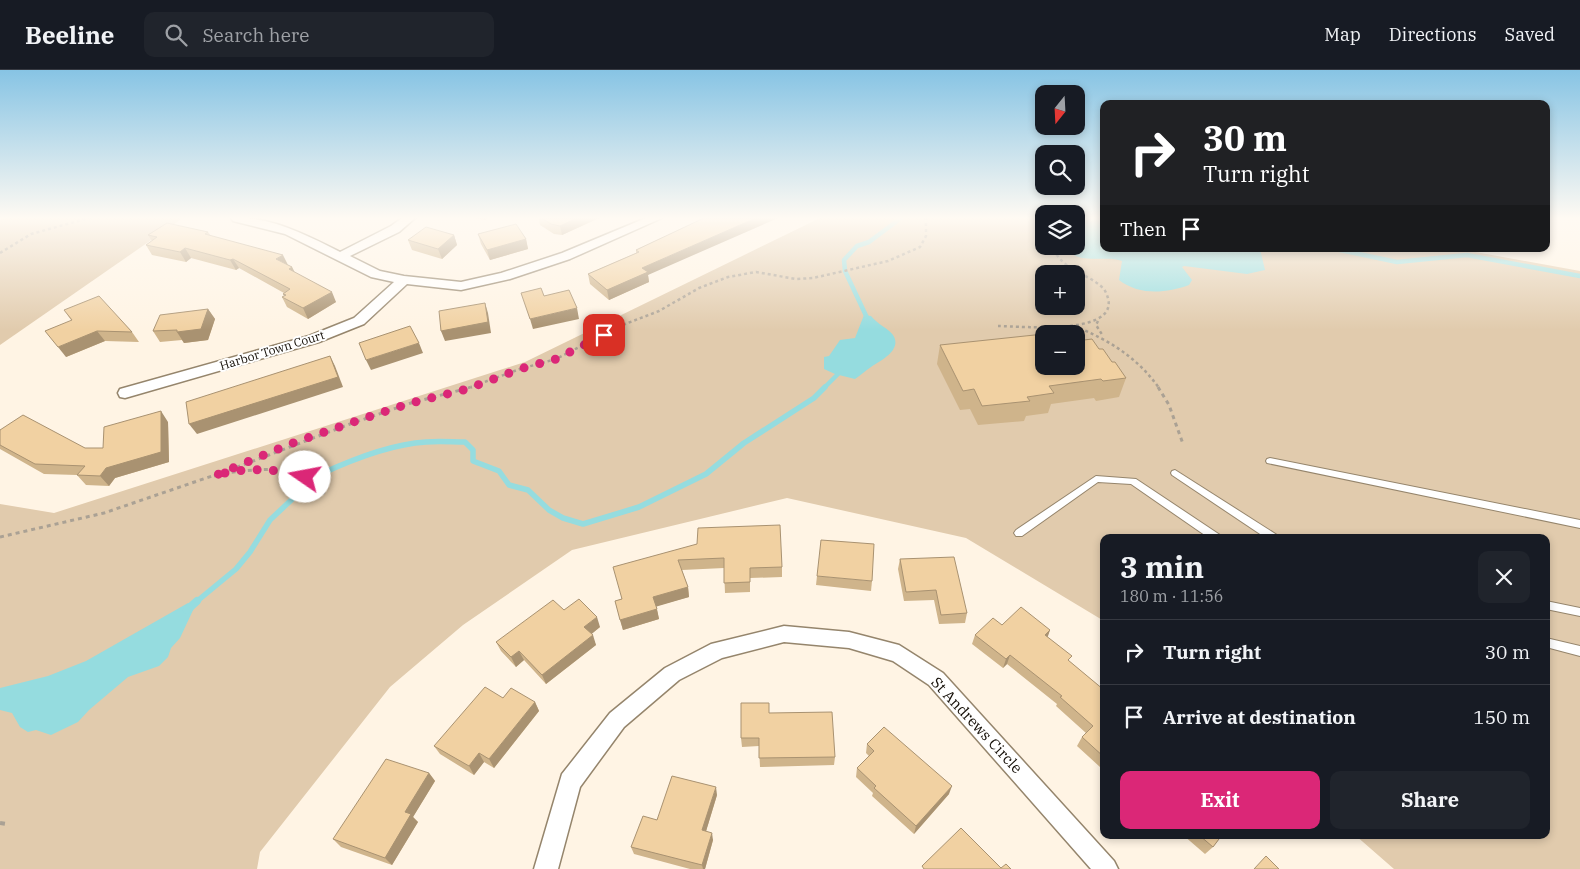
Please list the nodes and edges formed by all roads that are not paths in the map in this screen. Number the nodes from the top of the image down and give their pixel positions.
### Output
1 (336, 255) edge
2 (342, 255) edge
3 (568, 255) edge
4 (339, 257) junction
5 (404, 280) junction
6 (125, 394) dead end
7 (1270, 461) dead end
8 (1175, 473) dead end
9 (1580, 524) edge
10 (1019, 534) dead end
11 (1210, 534) edge
12 (1268, 534) edge
13 (1550, 606) edge
14 (1580, 612) edge
15 (1550, 643) edge
16 (1580, 651) edge
17 (546, 869) edge
18 (1106, 869) edge

1 - 4 street
2 - 4 street
3 - 5 street
4 - 5 street
5 - 6 street, Harbor Town Court
7 - 9 lane
8 - 12 lane
10 - 11 lane
13 - 14 lane
15 - 16 lane
17 - 18 street, St Andrews Circle

